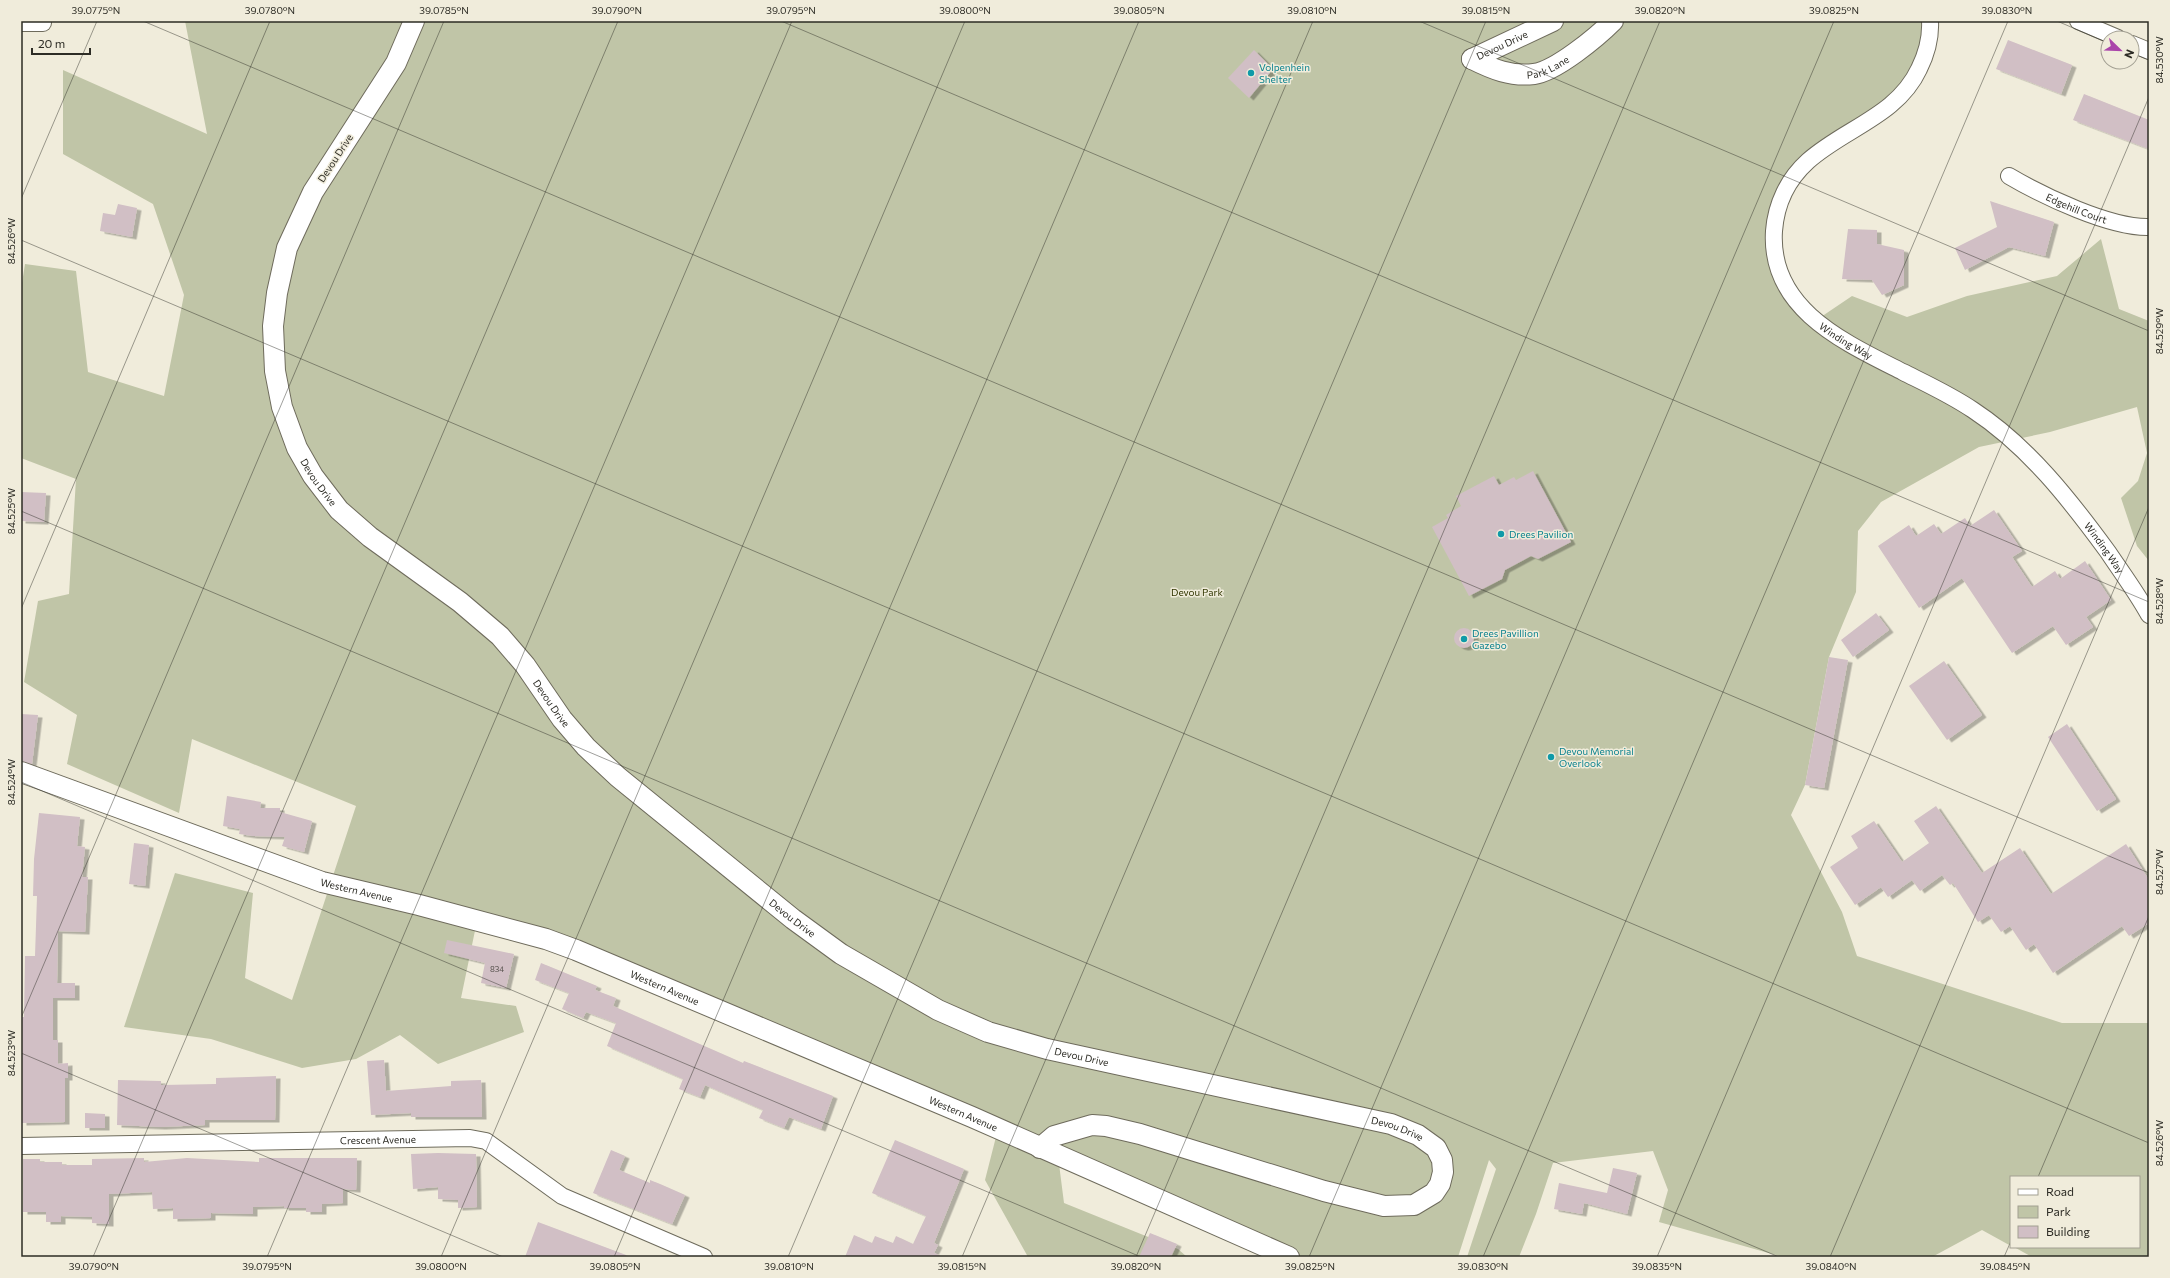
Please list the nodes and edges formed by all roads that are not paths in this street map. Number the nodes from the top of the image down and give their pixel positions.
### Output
1 (414, 21) edge
2 (1553, 21) edge
3 (1613, 21) edge
4 (1930, 21) edge
5 (2078, 21) edge
6 (21, 23) edge
7 (43, 23) dead end
8 (2100, 30) edge
9 (1472, 58) joint
10 (2009, 176) dead end
11 (2149, 227) edge
12 (2149, 615) edge
13 (21, 773) edge
14 (21, 1146) edge
15 (1040, 1148) junction
16 (704, 1257) edge
17 (1289, 1257) edge

1 - 15 street, Devou Drive
2 - 9 street, Devou Drive
3 - 9 street, Park Lane
4 - 12 street, Winding Way
5 - 8 street
6 - 7 street
10 - 11 street, Edgehill Court
13 - 15 street, Western Avenue
14 - 16 street, Crescent Avenue
15 - 17 street, Western Avenue

